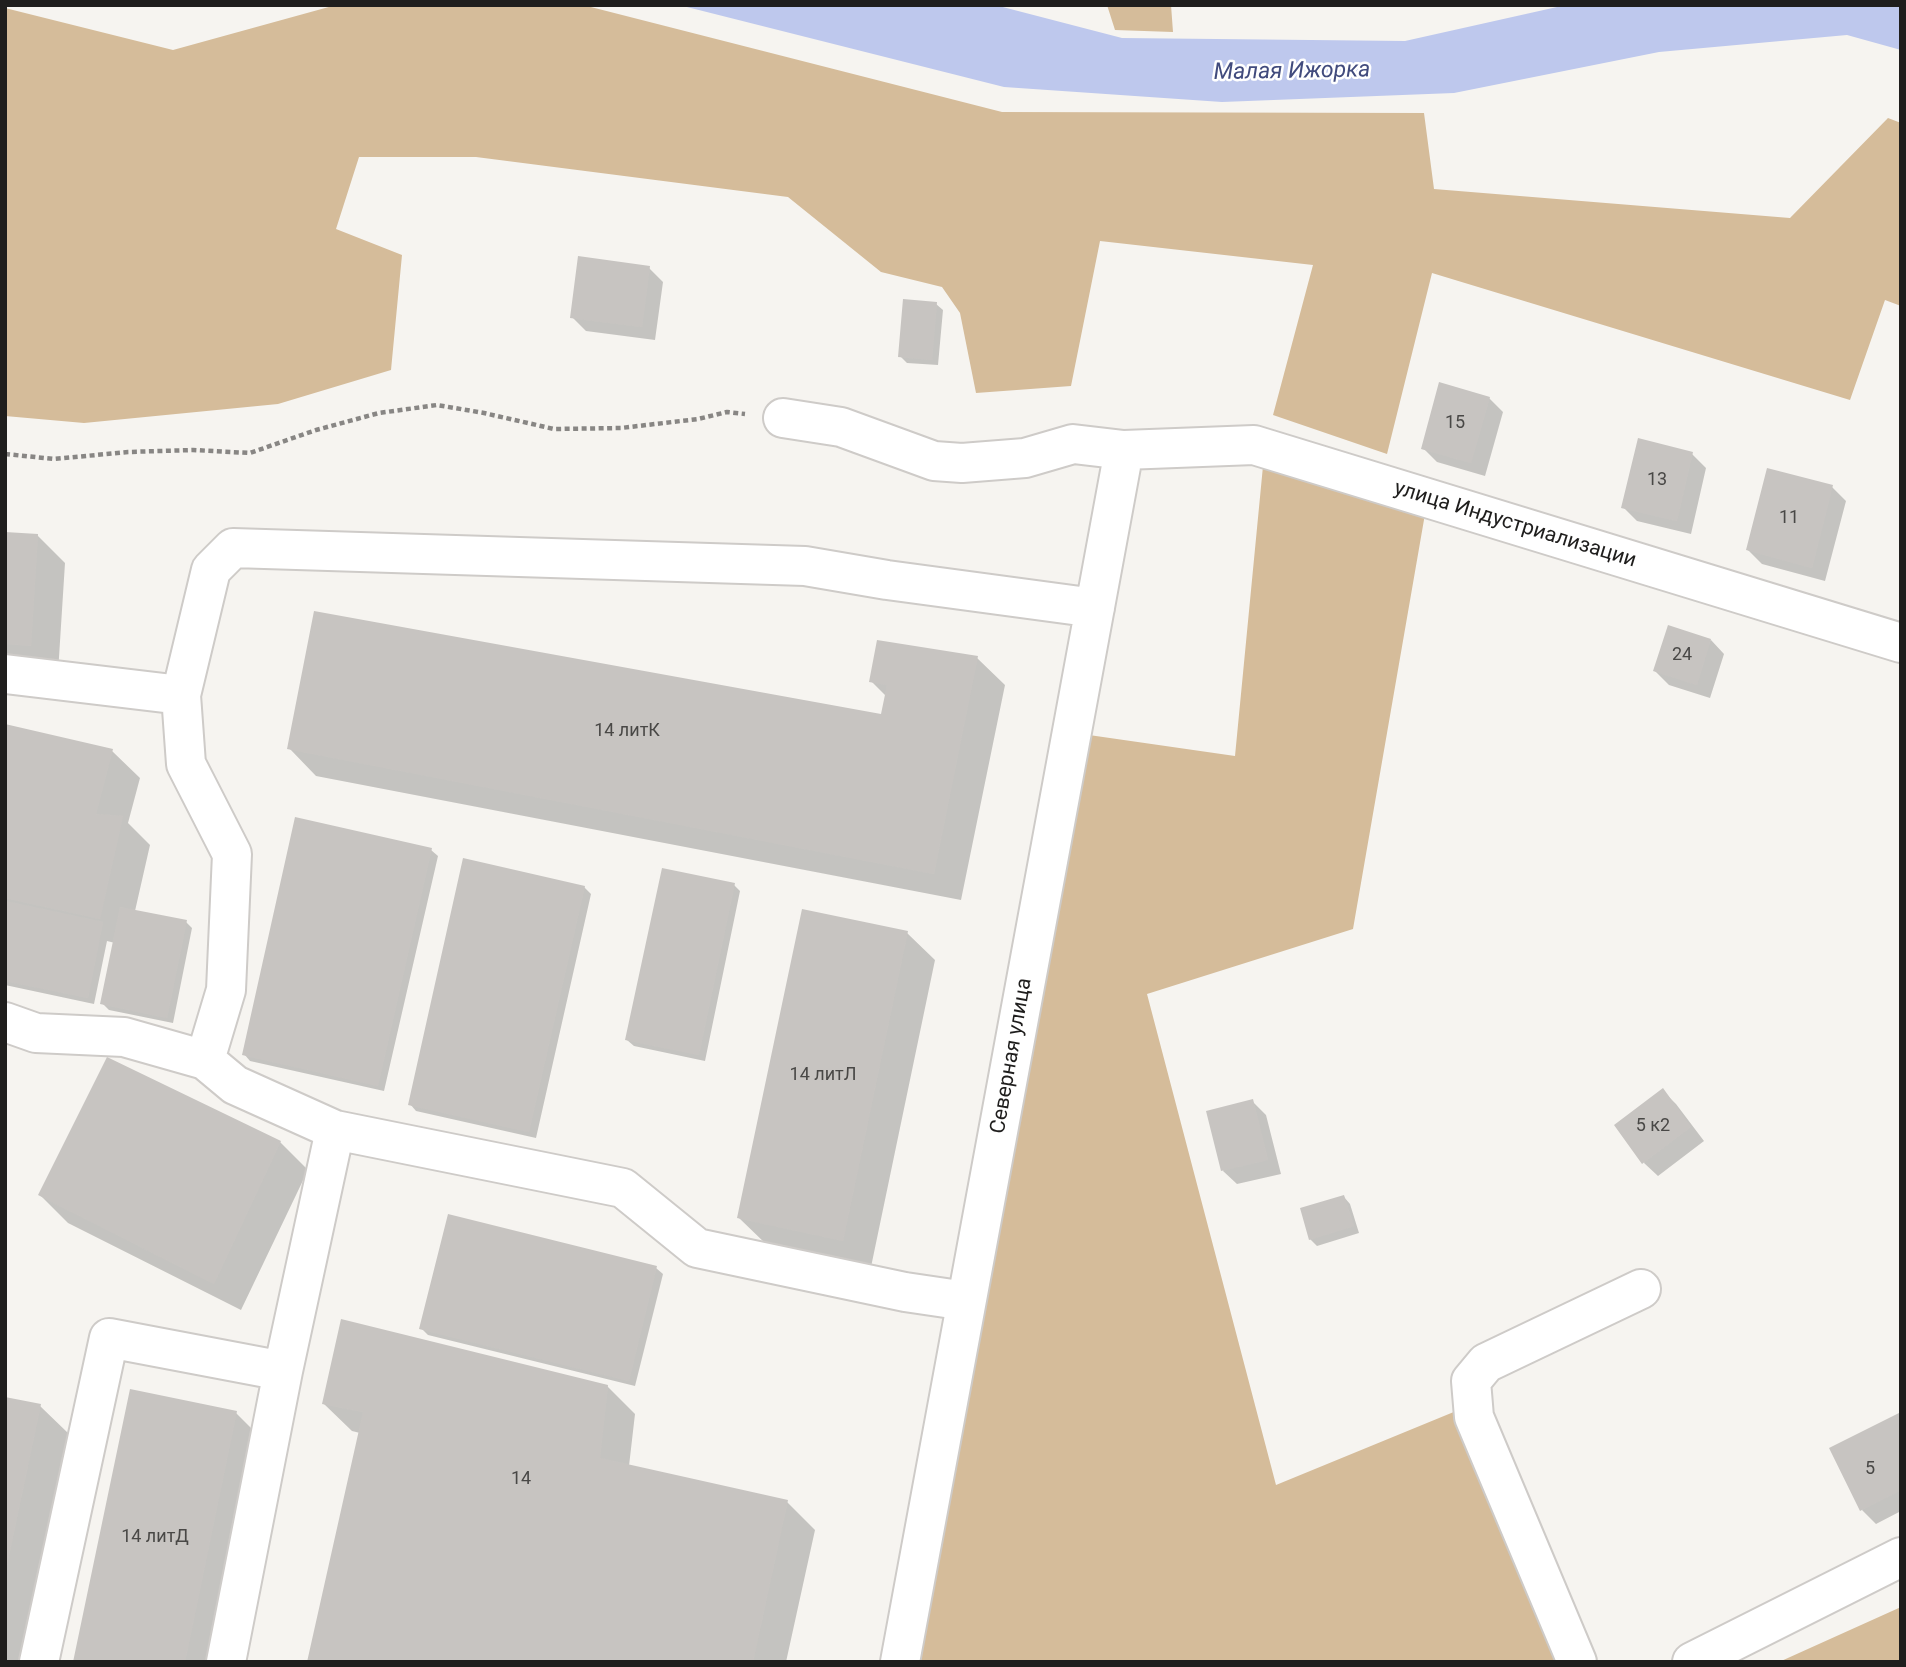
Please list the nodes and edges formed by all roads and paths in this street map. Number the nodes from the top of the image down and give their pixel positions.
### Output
1 (783, 418) joint
2 (1124, 450) junction
3 (5, 454) edge
4 (1095, 608) junction
5 (1901, 643) edge
6 (5, 674) edge
7 (181, 695) junction
8 (5, 1022) edge
9 (205, 1060) junction
10 (335, 1130) junction
11 (1641, 1289) dead end
12 (966, 1301) junction
13 (283, 1371) junction
14 (1901, 1557) edge
15 (39, 1662) edge
16 (226, 1662) edge
17 (900, 1662) edge
18 (1577, 1662) edge
19 (1692, 1662) edge

1 - 2 street, улица Индустриализации
1 - 3 path
2 - 4 street, Северная улица
2 - 5 street, улица Индустриализации
4 - 7 street
4 - 12 street, Северная улица
6 - 7 street
7 - 9 street
8 - 9 street
9 - 10 street
10 - 12 street
10 - 13 street
11 - 18 street
12 - 17 street, Северная улица
13 - 15 street
13 - 16 street
14 - 19 street

